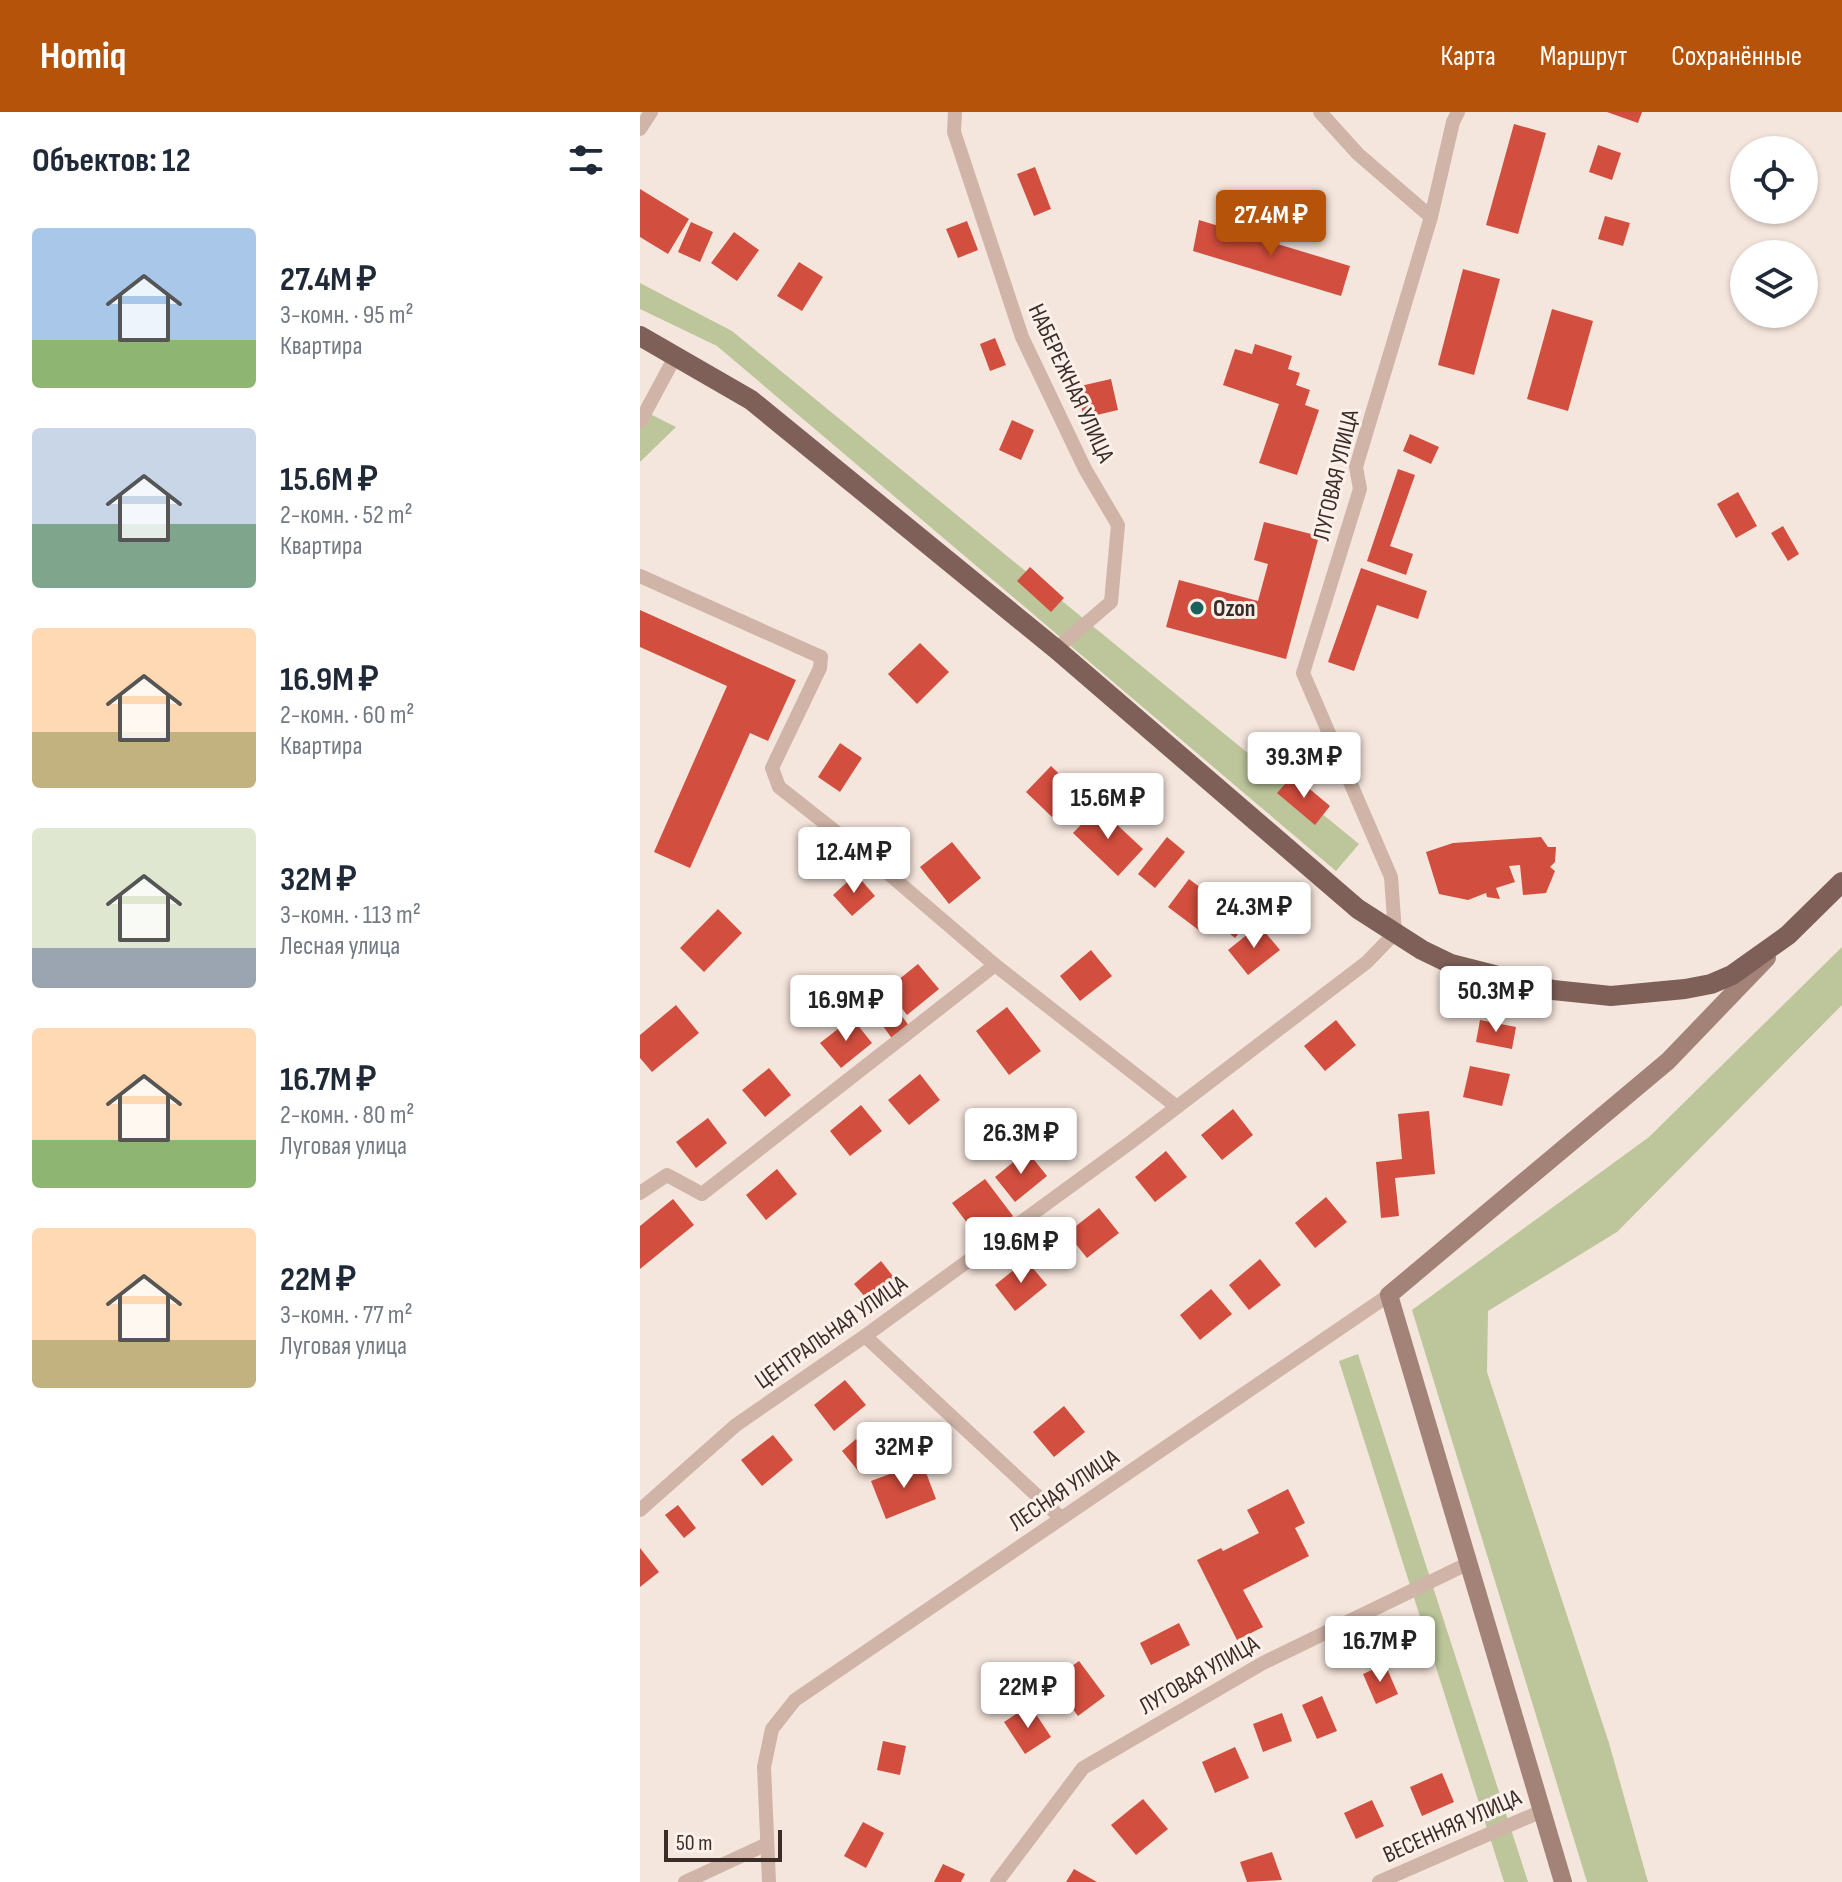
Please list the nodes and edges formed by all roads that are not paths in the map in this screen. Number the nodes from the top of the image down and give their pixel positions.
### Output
1 (651, 112) edge
2 (955, 112) edge
3 (1320, 112) edge
4 (1458, 112) edge
5 (640, 129) edge
6 (1431, 217) junction
7 (640, 336) edge
8 (676, 355) junction
9 (640, 422) edge
10 (640, 576) edge
11 (1056, 649) junction
12 (1842, 882) edge
13 (1395, 933) junction
14 (1788, 935) junction
15 (995, 965) junction
16 (1177, 1107) junction
17 (640, 1193) edge
18 (1389, 1295) junction
19 (865, 1336) junction
20 (640, 1510) edge
21 (1061, 1518) junction
22 (1469, 1563) junction
23 (1542, 1811) junction
24 (767, 1844) junction
25 (685, 1882) edge
26 (769, 1882) edge
27 (997, 1882) edge
28 (1379, 1882) edge
29 (1563, 1882) edge

1 - 5 street
2 - 11 street, НАБЕРЕЖНАЯ УЛИЦА
3 - 6 street
4 - 6 street, ЛУГОВАЯ УЛИЦА
6 - 13 street, ЛУГОВАЯ УЛИЦА
7 - 8 main road
8 - 9 street
8 - 11 main road
10 - 15 street
11 - 13 main road
12 - 14 main road
13 - 14 main road
13 - 16 street, ЦЕНТРАЛЬНАЯ УЛИЦА
14 - 18 street
15 - 16 street
15 - 17 street
16 - 19 street, ЦЕНТРАЛЬНАЯ УЛИЦА
18 - 21 street, ЛЕСНАЯ УЛИЦА
18 - 22 street
19 - 20 street, ЦЕНТРАЛЬНАЯ УЛИЦА
19 - 21 street
21 - 24 street, ЛЕСНАЯ УЛИЦА
22 - 23 street
22 - 27 street, ЛУГОВАЯ УЛИЦА
23 - 28 street, ВЕСЕННЯЯ УЛИЦА
23 - 29 street
24 - 25 street
24 - 26 street

